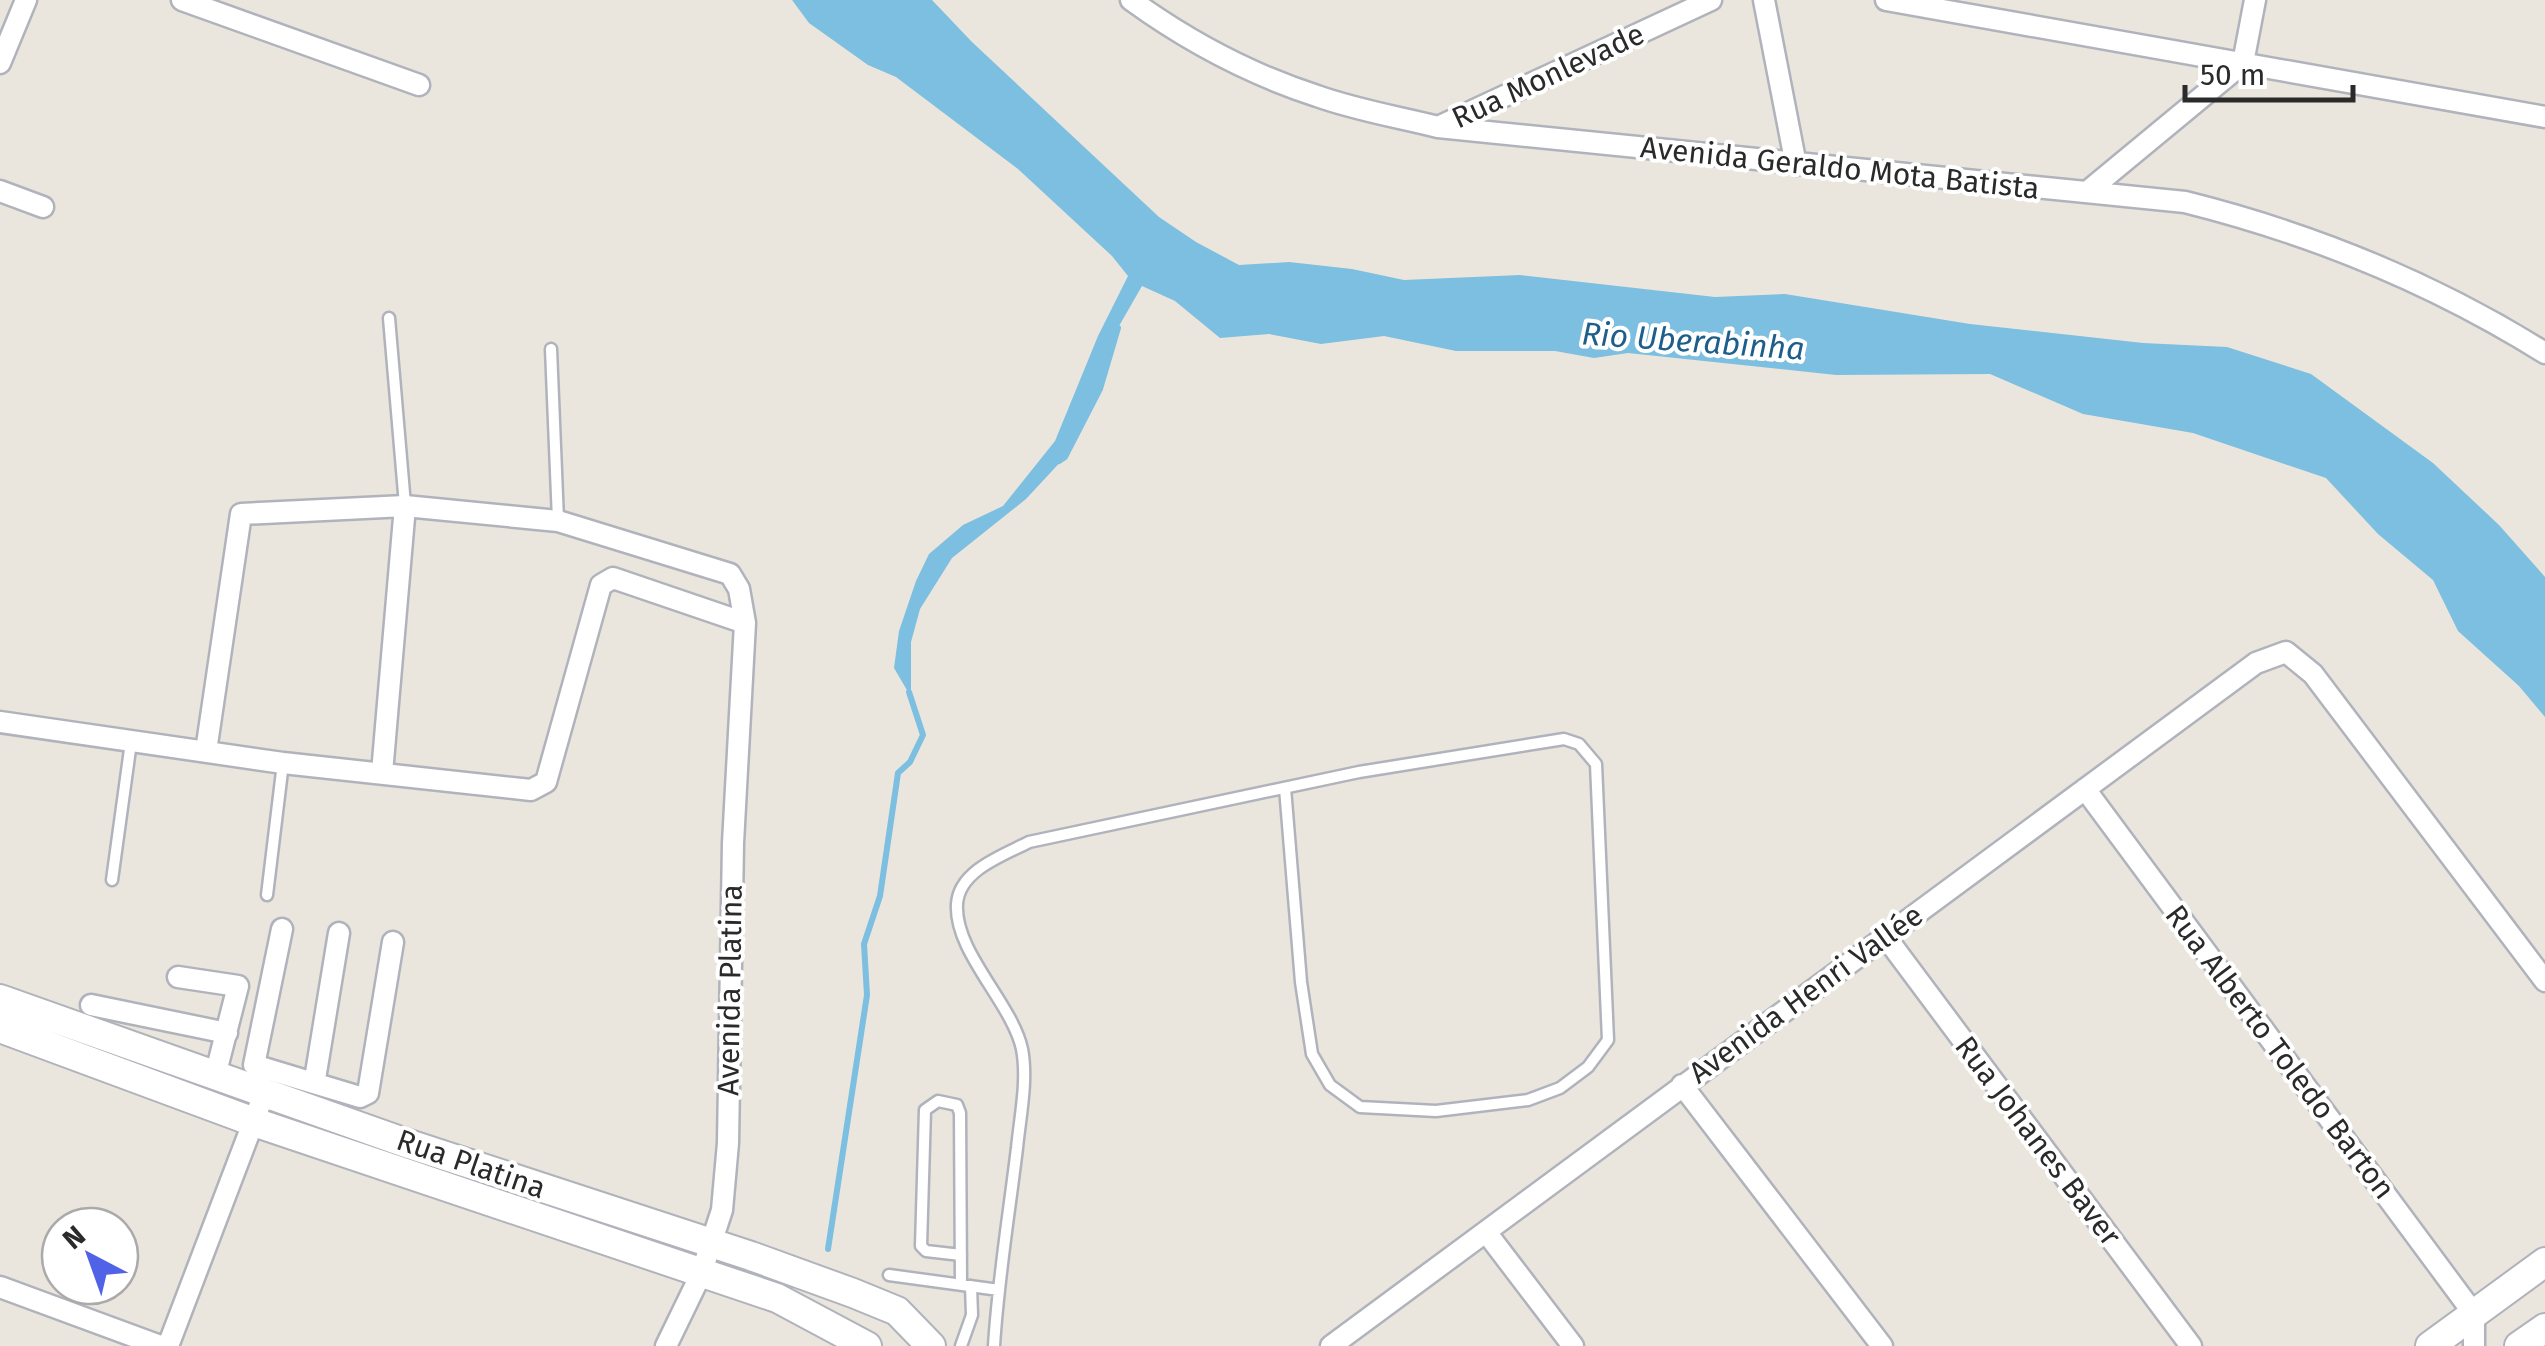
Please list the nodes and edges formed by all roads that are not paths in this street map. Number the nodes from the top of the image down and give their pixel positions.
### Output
1 (26, 0) edge
2 (182, 0) edge
3 (1131, 0) edge
4 (1711, 0) edge
5 (1764, 0) edge
6 (1886, 0) edge
7 (2255, 0) edge
8 (0, 63) edge
9 (2243, 64) junction
10 (419, 85) dead end
11 (2545, 117) edge
12 (1438, 127) junction
13 (1796, 165) junction
14 (0, 191) edge
15 (2087, 192) junction
16 (43, 207) dead end
17 (390, 318) dead end
18 (551, 349) dead end
19 (2545, 353) edge
20 (405, 506) junction
21 (558, 522) junction
22 (745, 622) junction
23 (0, 722) edge
24 (131, 742) junction
25 (206, 751) junction
26 (283, 764) junction
27 (382, 773) junction
28 (1285, 788) junction
29 (2085, 789) junction
30 (112, 880) dead end
31 (267, 896) dead end
32 (282, 929) dead end
33 (339, 933) dead end
34 (1884, 936) junction
35 (393, 942) dead end
36 (178, 977) dead end
37 (2545, 981) edge
38 (238, 986) junction
39 (269, 991) junction
40 (0, 999) edge
41 (91, 1004) dead end
42 (0, 1028) edge
43 (227, 1033) junction
44 (215, 1076) junction
45 (310, 1082) junction
46 (1682, 1085) junction
47 (264, 1094) junction
48 (254, 1122) junction
49 (1486, 1232) junction
50 (710, 1244) junction
51 (961, 1256) junction
52 (2545, 1262) edge
53 (700, 1274) junction
54 (889, 1276) dead end
55 (966, 1286) junction
56 (0, 1287) edge
57 (1000, 1290) junction
58 (2474, 1314) junction
59 (2545, 1328) edge
60 (164, 1346) edge
61 (666, 1346) edge
62 (867, 1346) edge
63 (930, 1346) edge
64 (961, 1346) edge
65 (994, 1346) edge
66 (1331, 1346) edge
67 (1573, 1346) edge
68 (1882, 1346) edge
69 (2191, 1346) edge
70 (2430, 1346) edge
71 (2474, 1346) edge
72 (2519, 1346) edge

1 - 8 street
2 - 10 street
3 - 12 street, Avenida Geraldo Mota Batista
4 - 12 street, Rua Monlevade
5 - 13 street
6 - 9 street
7 - 9 street
9 - 11 street
9 - 15 street
12 - 13 street, Avenida Geraldo Mota Batista
13 - 15 street, Avenida Geraldo Mota Batista
14 - 16 street
15 - 19 street, Avenida Geraldo Mota Batista
17 - 20 lane
18 - 21 lane
20 - 21 street
20 - 25 street
20 - 27 street
21 - 22 street
22 - 27 street
22 - 50 street, Avenida Platina
23 - 24 street
24 - 25 street
24 - 30 lane
25 - 26 street
26 - 27 street
26 - 31 lane
28 - 28 lane
28 - 57 lane
29 - 34 street, Avenida Henri Vallée
29 - 37 street, Avenida Henri Vallée
29 - 58 street, Rua Alberto Toledo Barton
32 - 39 street
33 - 45 street
34 - 46 street, Avenida Henri Vallée
34 - 69 street, Rua Johanes Baver
35 - 45 street
36 - 38 street
38 - 39 street
38 - 43 street
39 - 45 street
40 - 44 street, Rua Platina
41 - 43 street
42 - 48 street, Rua Platina
43 - 44 street
44 - 47 street, Rua Platina
46 - 49 street, Avenida Henri Vallée
46 - 68 street
47 - 48 street
47 - 50 street, Rua Platina
48 - 53 street, Rua Platina
48 - 60 street
49 - 66 street, Avenida Henri Vallée
49 - 67 street
50 - 53 street, Avenida Platina
50 - 63 street, Rua Platina
51 - 51 lane
51 - 55 lane
52 - 58 street
53 - 61 street, Avenida Platina
53 - 62 street, Rua Platina
54 - 55 lane
55 - 57 lane
55 - 64 lane
56 - 60 street
57 - 65 lane
58 - 70 street
58 - 71 street
59 - 72 street

